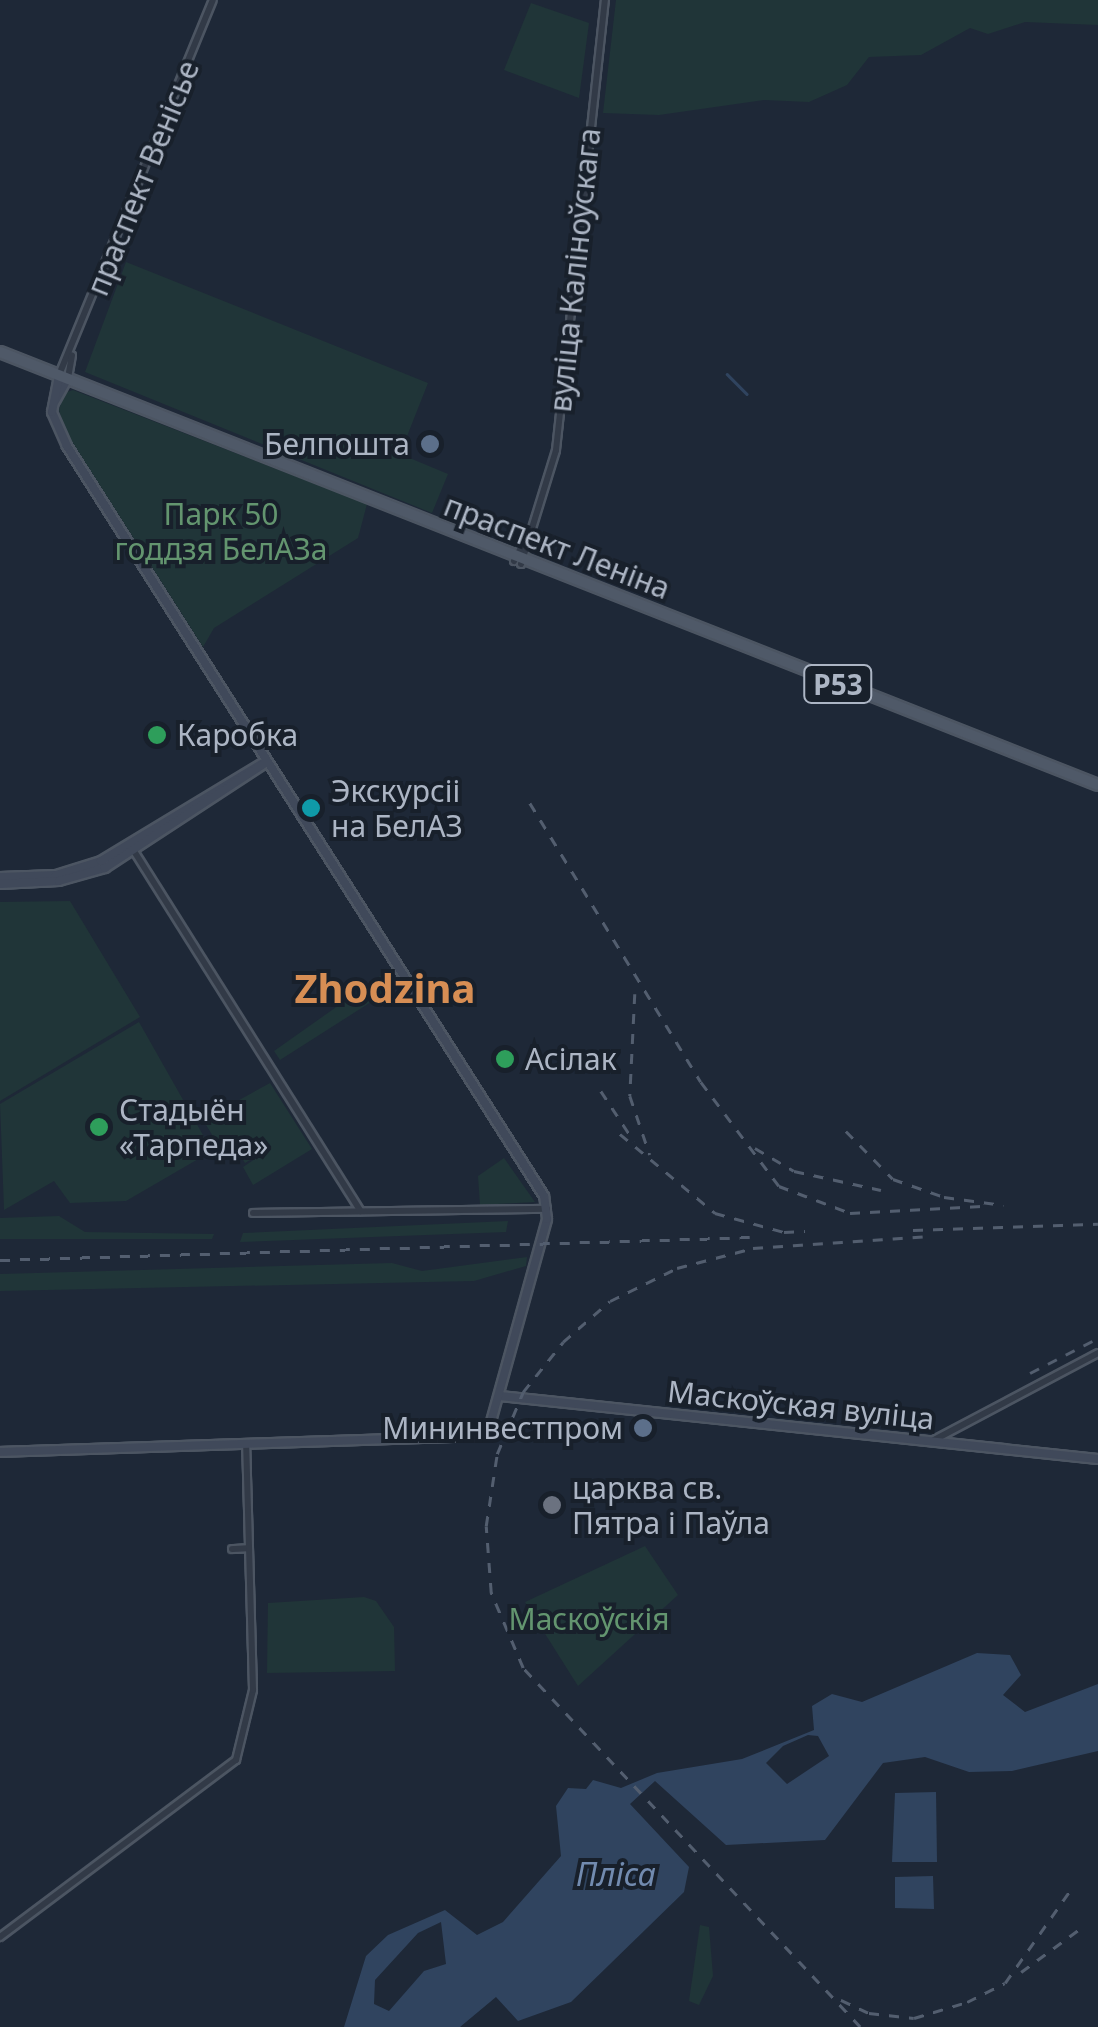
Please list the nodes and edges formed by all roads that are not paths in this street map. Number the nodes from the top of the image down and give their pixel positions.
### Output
1 (213, 0) edge
2 (604, 0) edge
3 (0, 355) edge
4 (66, 378) junction
5 (518, 560) junction
6 (267, 762) junction
7 (1098, 788) edge
8 (132, 848) junction
9 (0, 880) edge
10 (280, 1062) dead end
11 (271, 1068) junction
12 (547, 1209) junction
13 (361, 1211) junction
14 (252, 1214) dead end
15 (1098, 1353) edge
16 (500, 1396) junction
17 (934, 1440) junction
18 (246, 1446) junction
19 (0, 1452) edge
20 (1098, 1458) edge
21 (249, 1548) junction
22 (232, 1549) dead end
23 (0, 1937) edge

1 - 4 street, праспект Венісье
2 - 5 street, вуліца Каліноўскага
3 - 4 main road, праспект Леніна / Р53
4 - 5 main road, праспект Леніна / Р53
4 - 6 main road
5 - 7 main road, праспект Леніна / Р53
6 - 8 main road
6 - 12 main road
8 - 9 main road
8 - 11 street
10 - 11 street
11 - 13 street
12 - 13 street
12 - 16 main road
13 - 14 street
15 - 17 street
16 - 17 main road, Маскоўская вуліца
16 - 18 main road
17 - 20 main road, Маскоўская вуліца
18 - 19 main road
18 - 21 street
21 - 22 street
21 - 23 street

